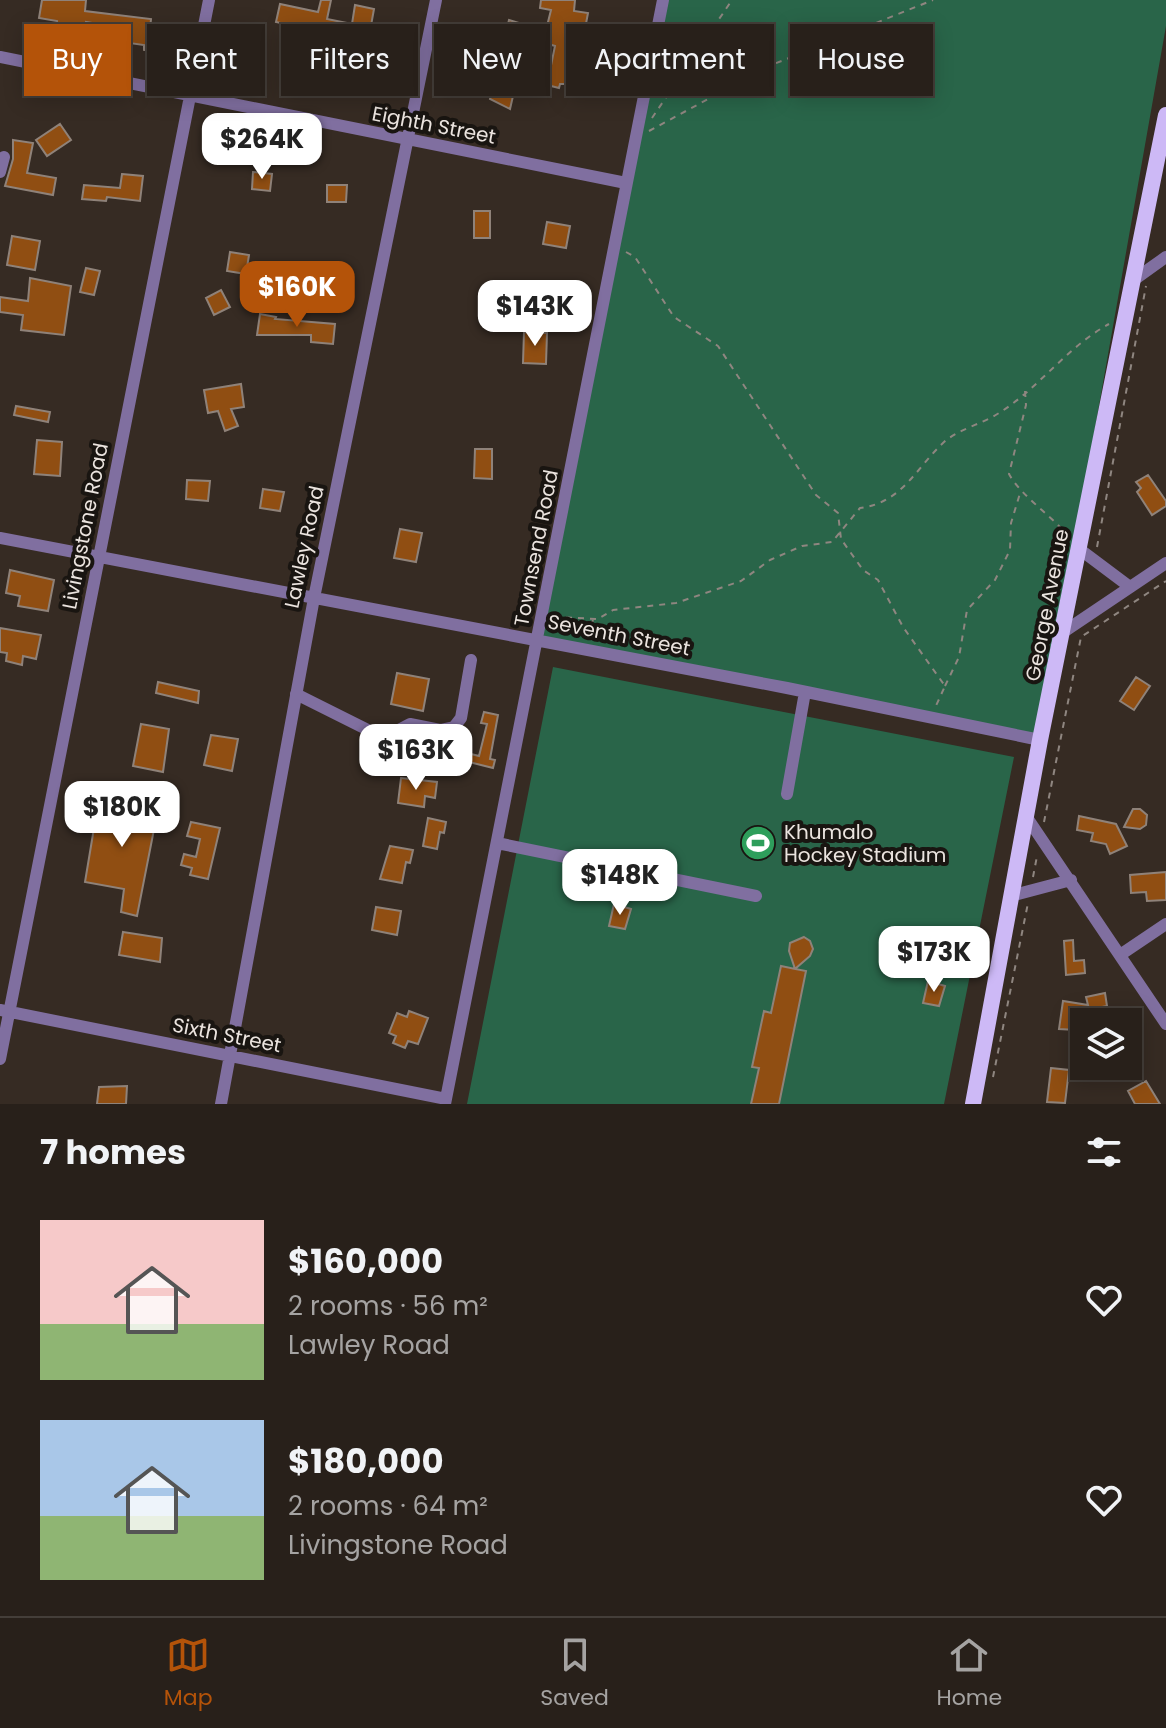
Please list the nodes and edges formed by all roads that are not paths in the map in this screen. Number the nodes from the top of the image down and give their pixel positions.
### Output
1 (209, 0) edge
2 (436, 0) edge
3 (663, 0) edge
4 (0, 57) edge
5 (188, 97) junction
6 (1166, 115) edge
7 (410, 141) junction
8 (4, 157) dead end
9 (0, 172) edge
10 (626, 183) junction
11 (1166, 257) edge
12 (1135, 279) junction
13 (0, 538) edge
14 (1078, 548) junction
15 (99, 557) junction
16 (1166, 563) edge
17 (1130, 587) junction
18 (314, 598) junction
19 (1062, 633) junction
20 (538, 640) junction
21 (471, 660) dead end
22 (805, 692) junction
23 (296, 694) junction
24 (1040, 740) junction
25 (787, 794) dead end
26 (1028, 819) junction
27 (497, 843) junction
28 (1071, 880) junction
29 (1022, 893) junction
30 (756, 896) dead end
31 (1166, 924) edge
32 (1120, 955) junction
33 (5, 1011) edge
34 (1166, 1024) edge
35 (230, 1056) junction
36 (0, 1059) edge
37 (445, 1101) edge
38 (221, 1104) edge
39 (973, 1104) edge

1 - 5 street, Livingstone Road
2 - 7 street, Lawley Road
3 - 10 street, Townsend Road
4 - 5 street, Eighth Street
5 - 7 street, Eighth Street
5 - 15 street, Livingstone Road
6 - 12 main road, George Avenue
7 - 10 street, Eighth Street
7 - 18 street, Lawley Road
8 - 9 street
10 - 20 street, Townsend Road
11 - 12 street
12 - 14 main road, George Avenue
13 - 15 street, Seventh Street
14 - 17 street
14 - 19 main road, George Avenue
15 - 18 street, Seventh Street
15 - 33 street, Livingstone Road
16 - 17 street
17 - 19 street
18 - 20 street, Seventh Street
18 - 23 street, Lawley Road
19 - 24 main road, George Avenue
20 - 22 street, Seventh Street
20 - 27 street, Townsend Road
21 - 23 street
22 - 24 street, Seventh Street
22 - 25 street
23 - 35 street, Lawley Road
24 - 26 main road, George Avenue
26 - 28 street
26 - 29 main road, George Avenue
27 - 30 street
27 - 37 street, Townsend Road
28 - 29 street
28 - 32 street
29 - 39 main road, George Avenue
31 - 32 street
32 - 34 street
33 - 35 street, Sixth Street
33 - 36 street, Livingstone Road
35 - 37 street, Sixth Street
35 - 38 street, Lawley Road

